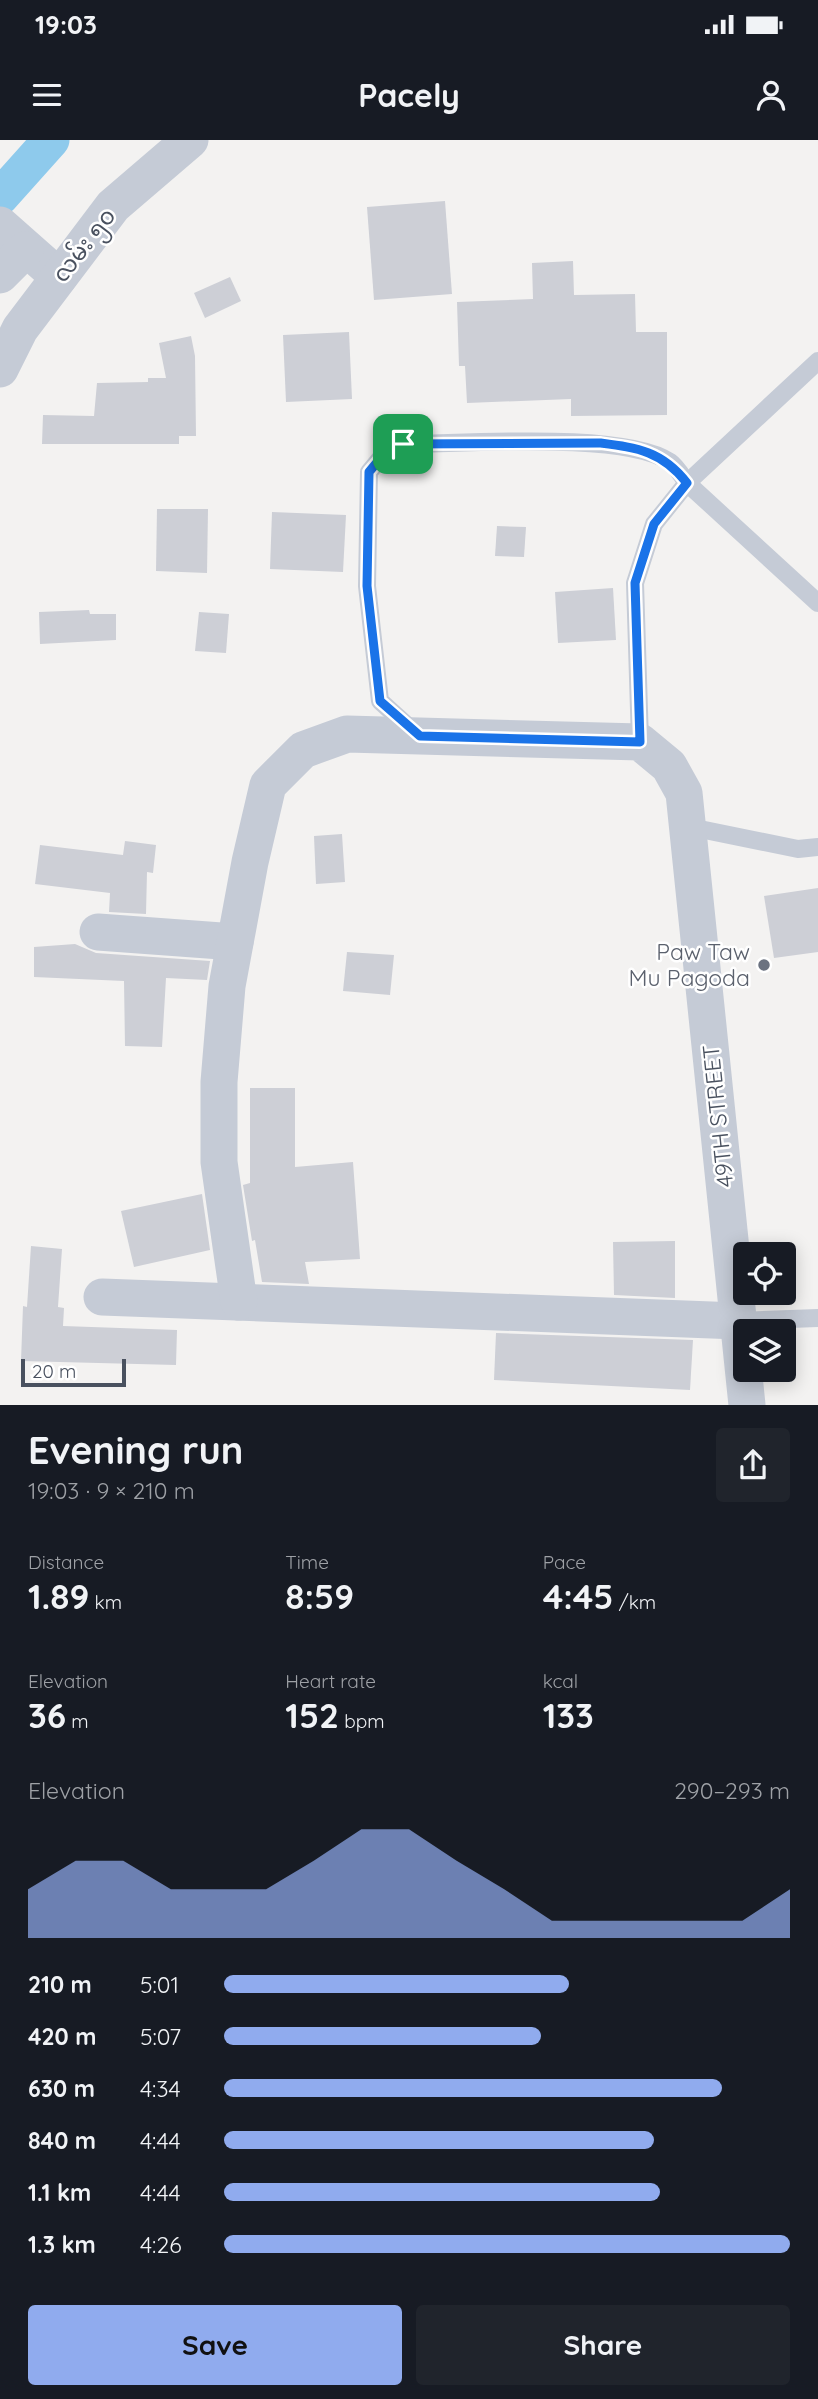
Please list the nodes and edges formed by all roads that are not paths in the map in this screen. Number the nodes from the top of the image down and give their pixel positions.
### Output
1 (190, 140) edge
2 (8, 250) edge
3 (59, 277) junction
4 (818, 361) edge
5 (0, 369) edge
6 (687, 483) junction
7 (818, 603) edge
8 (420, 736) junction
9 (640, 742) junction
10 (690, 827) junction
11 (818, 847) edge
12 (98, 932) dead end
13 (235, 942) junction
14 (102, 1297) dead end
15 (239, 1302) junction
16 (818, 1318) edge
17 (738, 1319) edge
18 (791, 1319) edge
19 (733, 1321) edge
20 (745, 1382) edge
21 (747, 1405) edge

1 - 3 street, လမ်း ၅၀
2 - 3 street
3 - 5 street, လမ်း ၅၀
4 - 6 lane
6 - 7 lane
6 - 8 lane
6 - 9 lane
8 - 9 street
8 - 13 street
9 - 10 street, 49TH STREET
10 - 11 lane
10 - 17 street, 49TH STREET
12 - 13 street
13 - 15 street
14 - 15 street
15 - 19 street
16 - 18 lane
20 - 21 street, 49TH STREET

